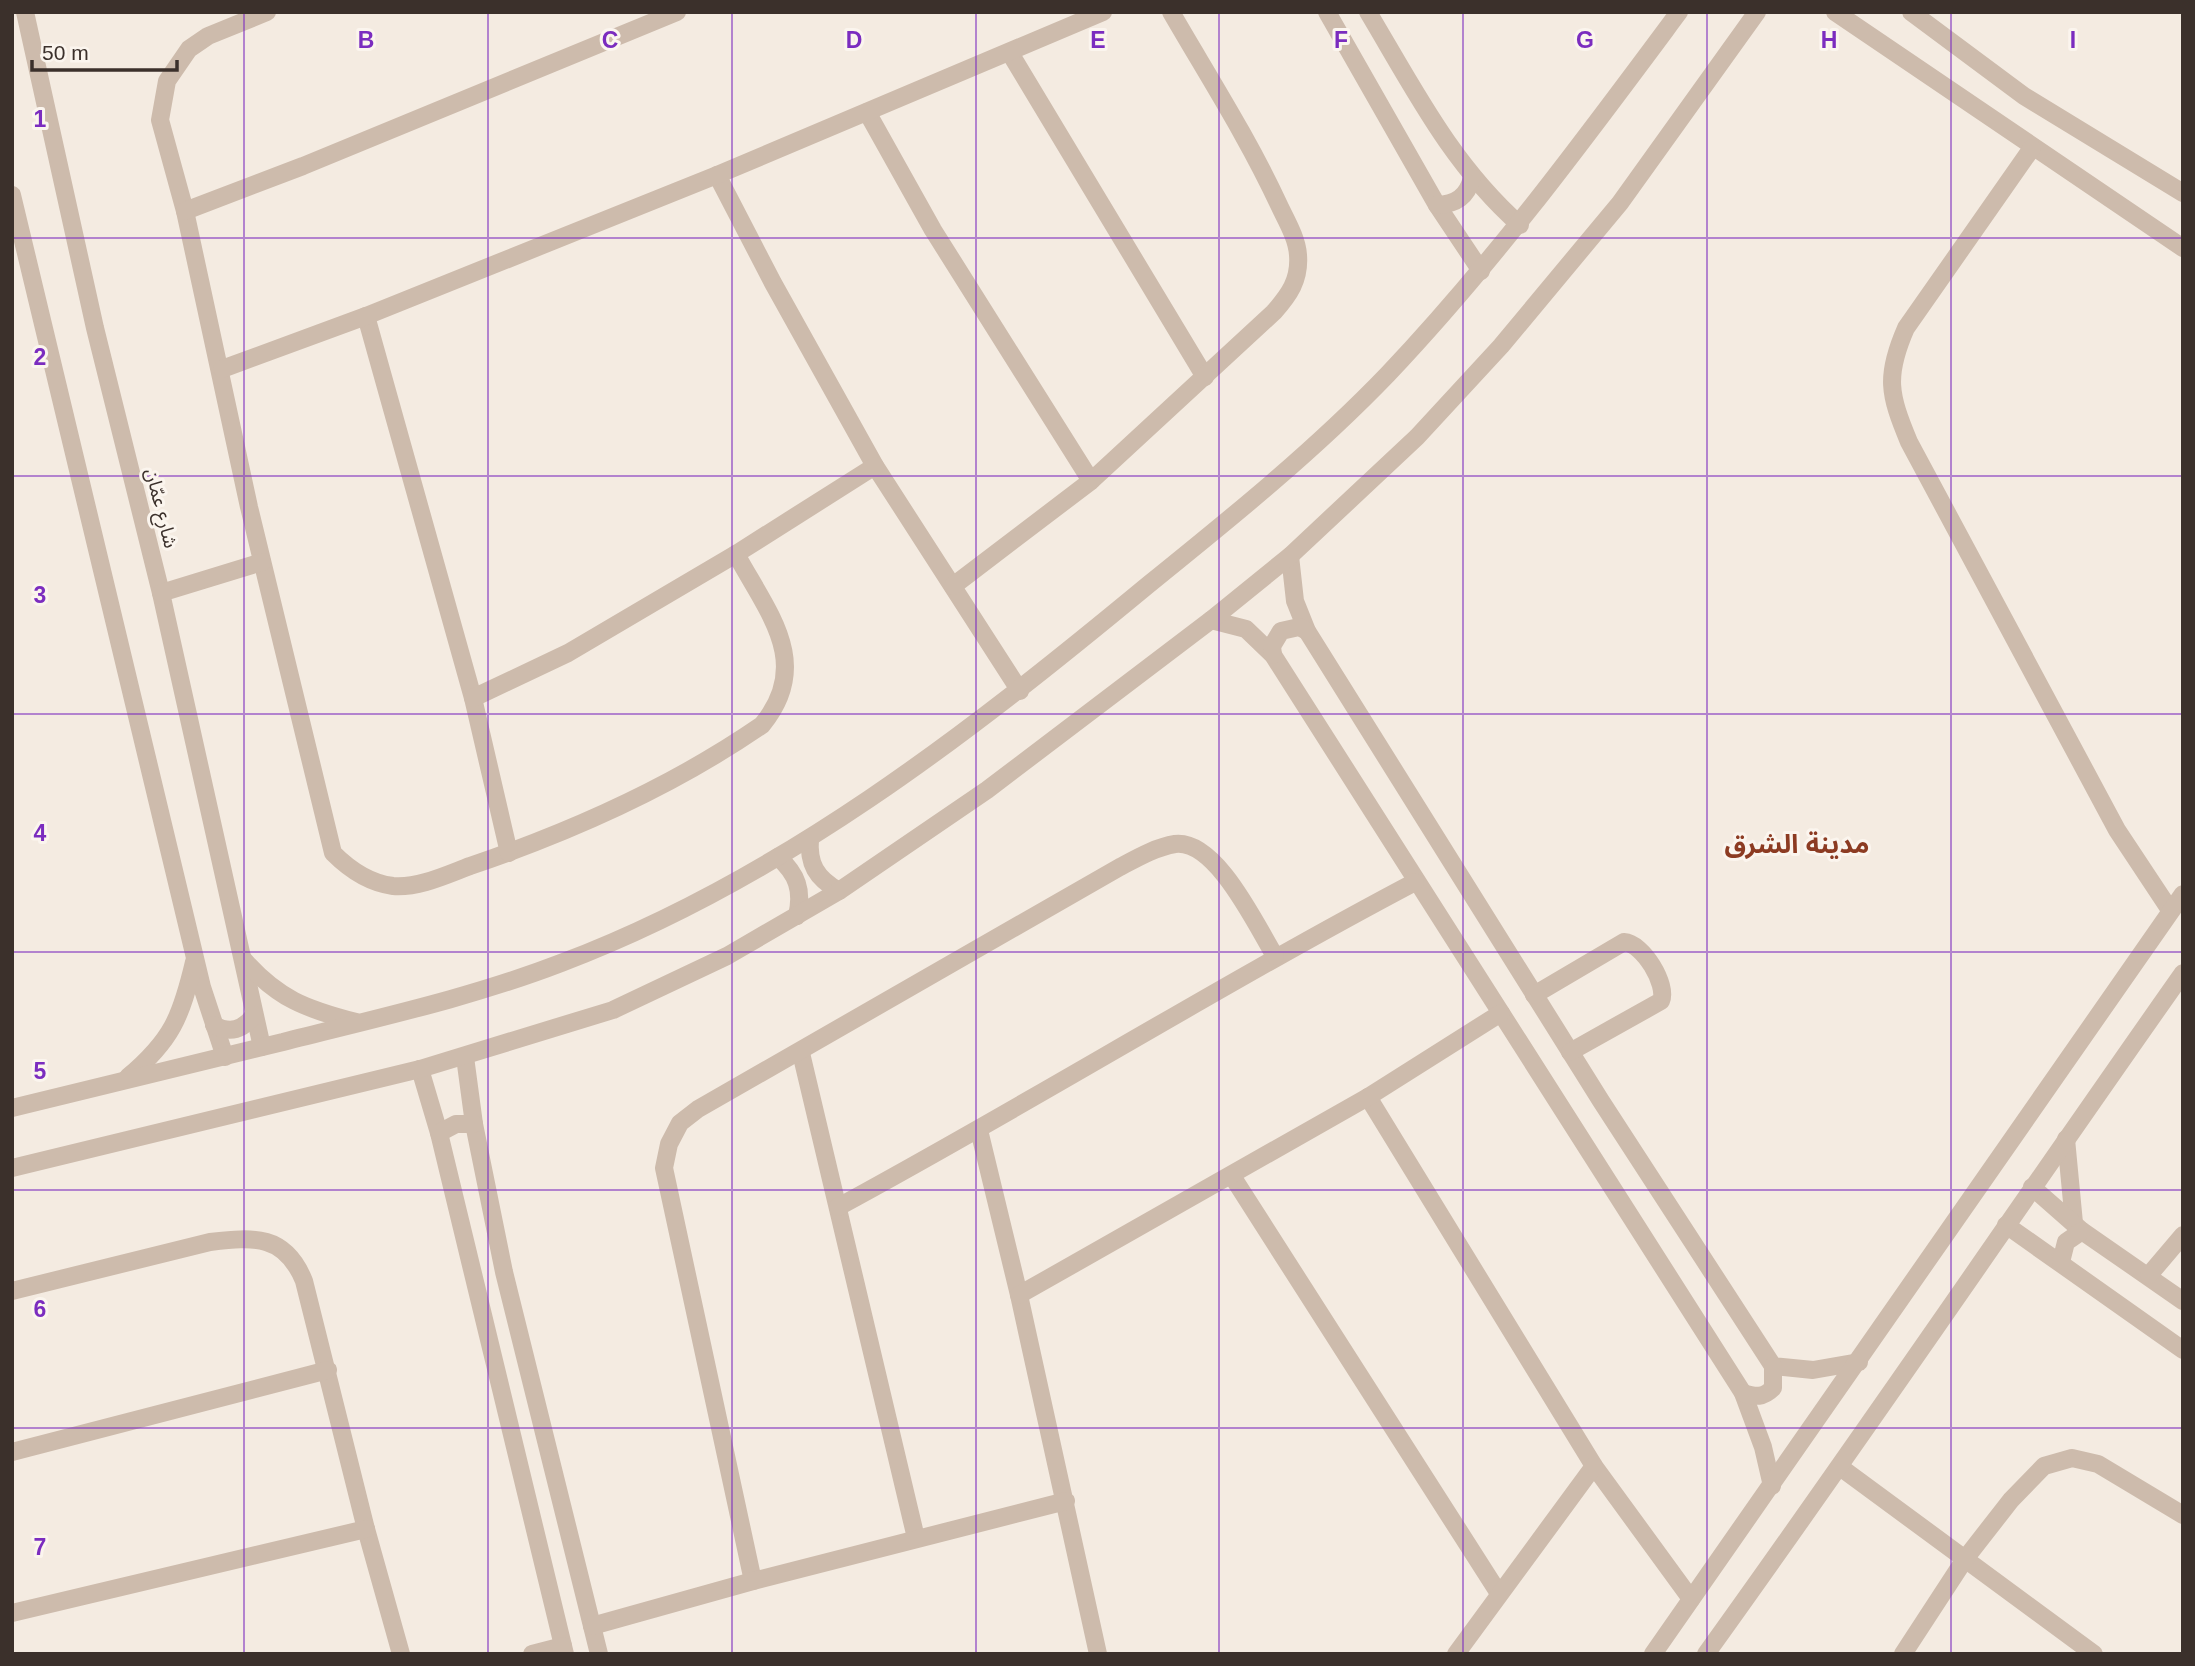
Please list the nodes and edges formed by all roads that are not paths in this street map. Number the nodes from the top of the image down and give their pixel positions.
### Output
1 (25, 12) edge
2 (267, 12) edge
3 (677, 12) edge
4 (1103, 12) edge
5 (1171, 12) edge
6 (1327, 12) edge
7 (1368, 12) edge
8 (1679, 12) edge
9 (1757, 12) edge
10 (1835, 12) edge
11 (1911, 12) edge
12 (1010, 53) junction
13 (867, 112) junction
14 (2032, 148) junction
15 (717, 175) junction
16 (1472, 178) junction
17 (2183, 194) edge
18 (12, 195) edge
19 (1437, 205) junction
20 (185, 211) junction
21 (1520, 225) junction
22 (2183, 248) edge
23 (1481, 271) junction
24 (366, 316) junction
25 (222, 369) junction
26 (1205, 377) junction
27 (875, 466) junction
28 (1091, 481) junction
29 (736, 554) junction
30 (1290, 556) junction
31 (262, 562) junction
32 (953, 586) junction
33 (161, 593) junction
34 (1211, 620) junction
35 (1307, 631) junction
36 (1273, 655) junction
37 (1020, 691) junction
38 (473, 698) junction
39 (810, 838) junction
40 (509, 853) junction
41 (778, 857) junction
42 (1415, 882) junction
43 (839, 891) junction
44 (2183, 894) edge
45 (2170, 910) junction
46 (797, 916) junction
47 (241, 956) junction
48 (1275, 956) junction
49 (195, 959) junction
50 (2183, 973) edge
51 (1534, 995) junction
52 (1501, 1013) junction
53 (254, 1015) junction
54 (361, 1023) junction
55 (214, 1025) junction
56 (262, 1047) junction
57 (1570, 1052) junction
58 (801, 1053) junction
59 (225, 1057) junction
60 (465, 1057) junction
61 (420, 1069) junction
62 (124, 1081) junction
63 (1368, 1097) junction
64 (12, 1108) edge
65 (474, 1124) junction
66 (979, 1130) junction
67 (439, 1133) junction
68 (2066, 1139) junction
69 (12, 1168) edge
70 (1233, 1176) junction
71 (2032, 1187) junction
72 (838, 1208) junction
73 (2006, 1225) junction
74 (2078, 1227) junction
75 (2183, 1236) edge
76 (2061, 1262) junction
77 (2149, 1275) junction
78 (12, 1291) edge
79 (1019, 1294) junction
80 (2183, 1301) edge
81 (2183, 1350) edge
82 (1859, 1362) junction
83 (1773, 1366) junction
84 (328, 1370) junction
85 (1743, 1392) junction
86 (12, 1452) edge
87 (1594, 1466) junction
88 (1840, 1467) junction
89 (1772, 1486) junction
90 (1066, 1501) junction
91 (2183, 1515) edge
92 (366, 1529) junction
93 (916, 1538) junction
94 (1965, 1559) junction
95 (753, 1581) junction
96 (1498, 1592) junction
97 (1691, 1599) junction
98 (12, 1613) edge
99 (592, 1626) junction
100 (564, 1650) edge
101 (401, 1654) edge
102 (532, 1654) edge
103 (599, 1654) edge
104 (1098, 1654) edge
105 (1456, 1654) edge
106 (1653, 1654) edge
107 (1706, 1654) edge
108 (1903, 1654) edge
109 (2094, 1654) edge

1 - 33 street, شارع عمّان
2 - 20 street
3 - 20 street
4 - 12 street
5 - 26 street
6 - 19 street
7 - 16 street
8 - 21 street
9 - 30 street
10 - 14 street
11 - 17 street
12 - 13 street
12 - 26 street
13 - 15 street
13 - 28 street
14 - 22 street
14 - 45 street
15 - 24 street
15 - 27 street
16 - 19 street
16 - 21 street
18 - 49 street
19 - 23 street
20 - 25 street
21 - 23 street
23 - 37 street
24 - 25 street
24 - 38 street
25 - 31 street
26 - 28 street
27 - 29 street
27 - 32 street
28 - 32 street
29 - 38 street
29 - 40 street
30 - 34 street
30 - 35 street
31 - 33 street
31 - 40 street
32 - 37 street
33 - 47 street, شارع عمّان
34 - 36 street
34 - 43 street
35 - 36 street
35 - 51 street
36 - 42 street
37 - 39 street
38 - 40 street
39 - 41 street
39 - 43 street
41 - 46 street
41 - 54 street
42 - 48 street
42 - 52 street
43 - 46 street
44 - 45 street
45 - 82 street
46 - 60 street
47 - 53 street, شارع عمّان
47 - 54 street
48 - 58 street
48 - 66 street
49 - 55 street
49 - 62 street
50 - 68 street
51 - 57 street
51 - 57 street
52 - 63 street
52 - 85 street
53 - 55 street
53 - 56 street, شارع عمّان
54 - 56 street
55 - 59 street
56 - 59 street
57 - 83 street
58 - 72 street
58 - 95 street
59 - 62 street
60 - 61 street
60 - 65 street
61 - 67 street
61 - 69 street
62 - 64 street
63 - 70 street
63 - 87 street
65 - 67 street
65 - 99 street
66 - 72 street
66 - 79 street
67 - 100 street
68 - 71 street
68 - 74 street
70 - 79 street
70 - 96 street
71 - 73 street
71 - 74 street
72 - 93 street
73 - 76 street
73 - 88 street
74 - 76 street
74 - 77 street
75 - 77 street
76 - 81 street
77 - 80 street
78 - 84 street
79 - 90 street
82 - 83 street
82 - 89 street
83 - 85 street
84 - 86 street
84 - 92 street
85 - 89 street
87 - 96 street
87 - 97 street
88 - 94 street
88 - 107 street
89 - 97 street
90 - 93 street
90 - 104 street
91 - 94 street
92 - 98 street
92 - 101 street
93 - 95 street
94 - 108 street
94 - 109 street
95 - 99 street
96 - 105 street
97 - 106 street
99 - 103 street
100 - 102 street

